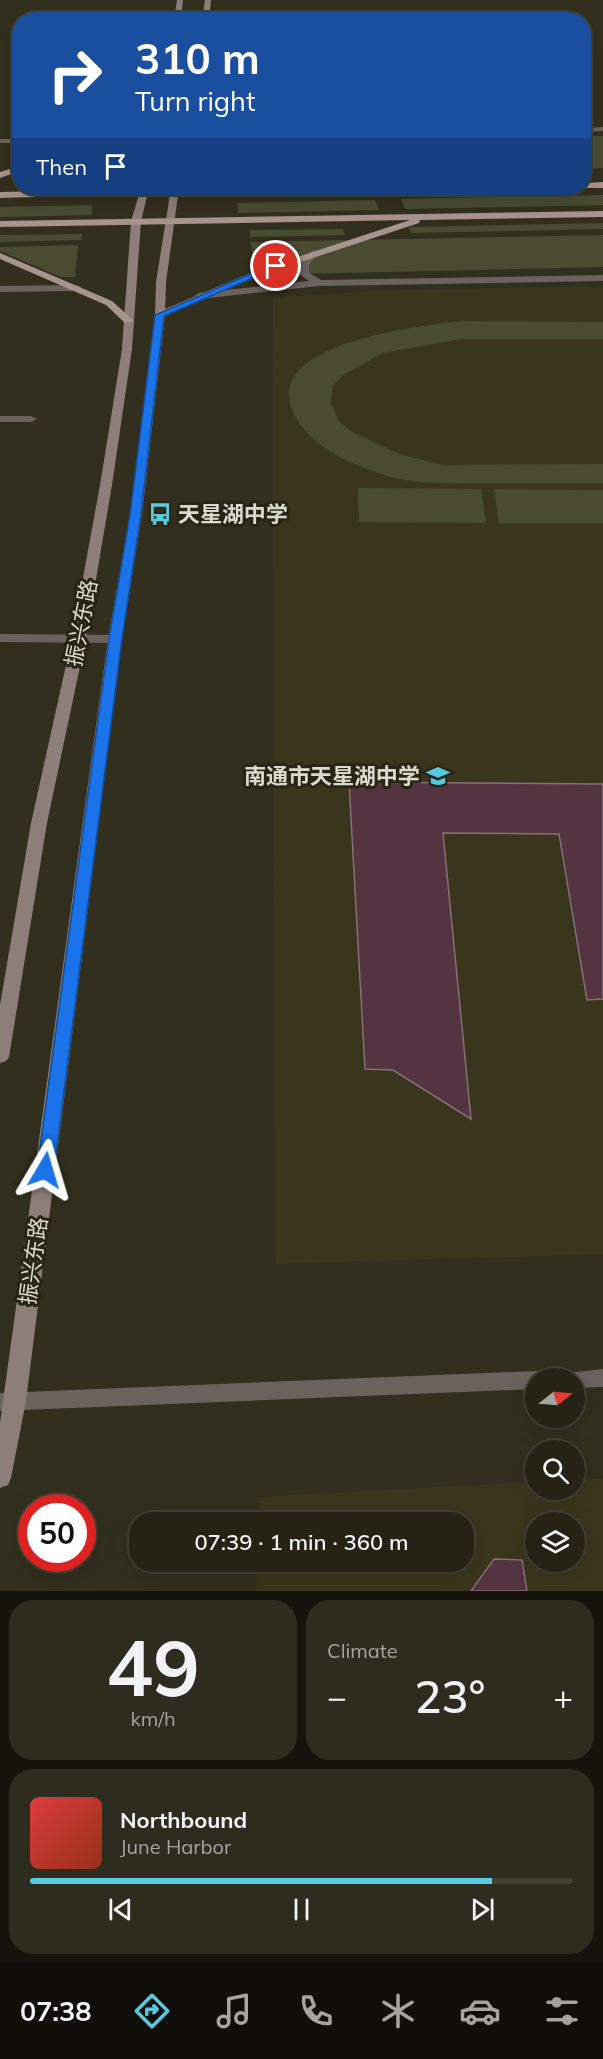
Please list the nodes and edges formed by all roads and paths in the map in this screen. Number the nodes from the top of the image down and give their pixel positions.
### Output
1 (142, 195) edge
2 (173, 195) edge
3 (415, 195) edge
4 (603, 214) edge
5 (414, 217) junction
6 (437, 217) junction
7 (171, 220) junction
8 (136, 221) junction
9 (0, 224) edge
10 (313, 253) junction
11 (0, 256) edge
12 (603, 278) edge
13 (319, 283) junction
14 (77, 288) junction
15 (0, 290) edge
16 (199, 296) junction
17 (160, 315) junction
18 (129, 321) junction
19 (0, 418) edge
20 (31, 419) dead end
21 (0, 638) edge
22 (79, 638) junction
23 (116, 639) junction
24 (0, 1057) edge
25 (603, 1378) edge
26 (585, 1379) edge
27 (525, 1380) edge
28 (7, 1402) edge
29 (0, 1478) edge

1 - 8 main road, 振兴东路
2 - 7 main road, 振兴东路
3 - 5 main road
4 - 6 main road
5 - 6 main road
5 - 7 main road
6 - 10 main road
7 - 8 main road
7 - 17 main road, 振兴东路
8 - 9 main road
8 - 18 main road, 振兴东路
10 - 13 street
10 - 16 main road
11 - 14 main road
12 - 13 street
13 - 16 street
14 - 15 street
14 - 18 main road
16 - 17 main road
17 - 23 main road, 振兴东路
18 - 22 main road, 振兴东路
19 - 20 street
21 - 22 street
22 - 23 street
22 - 24 main road, 振兴东路
23 - 28 main road, 振兴东路
25 - 26 street
27 - 28 street
28 - 29 main road, 振兴东路

